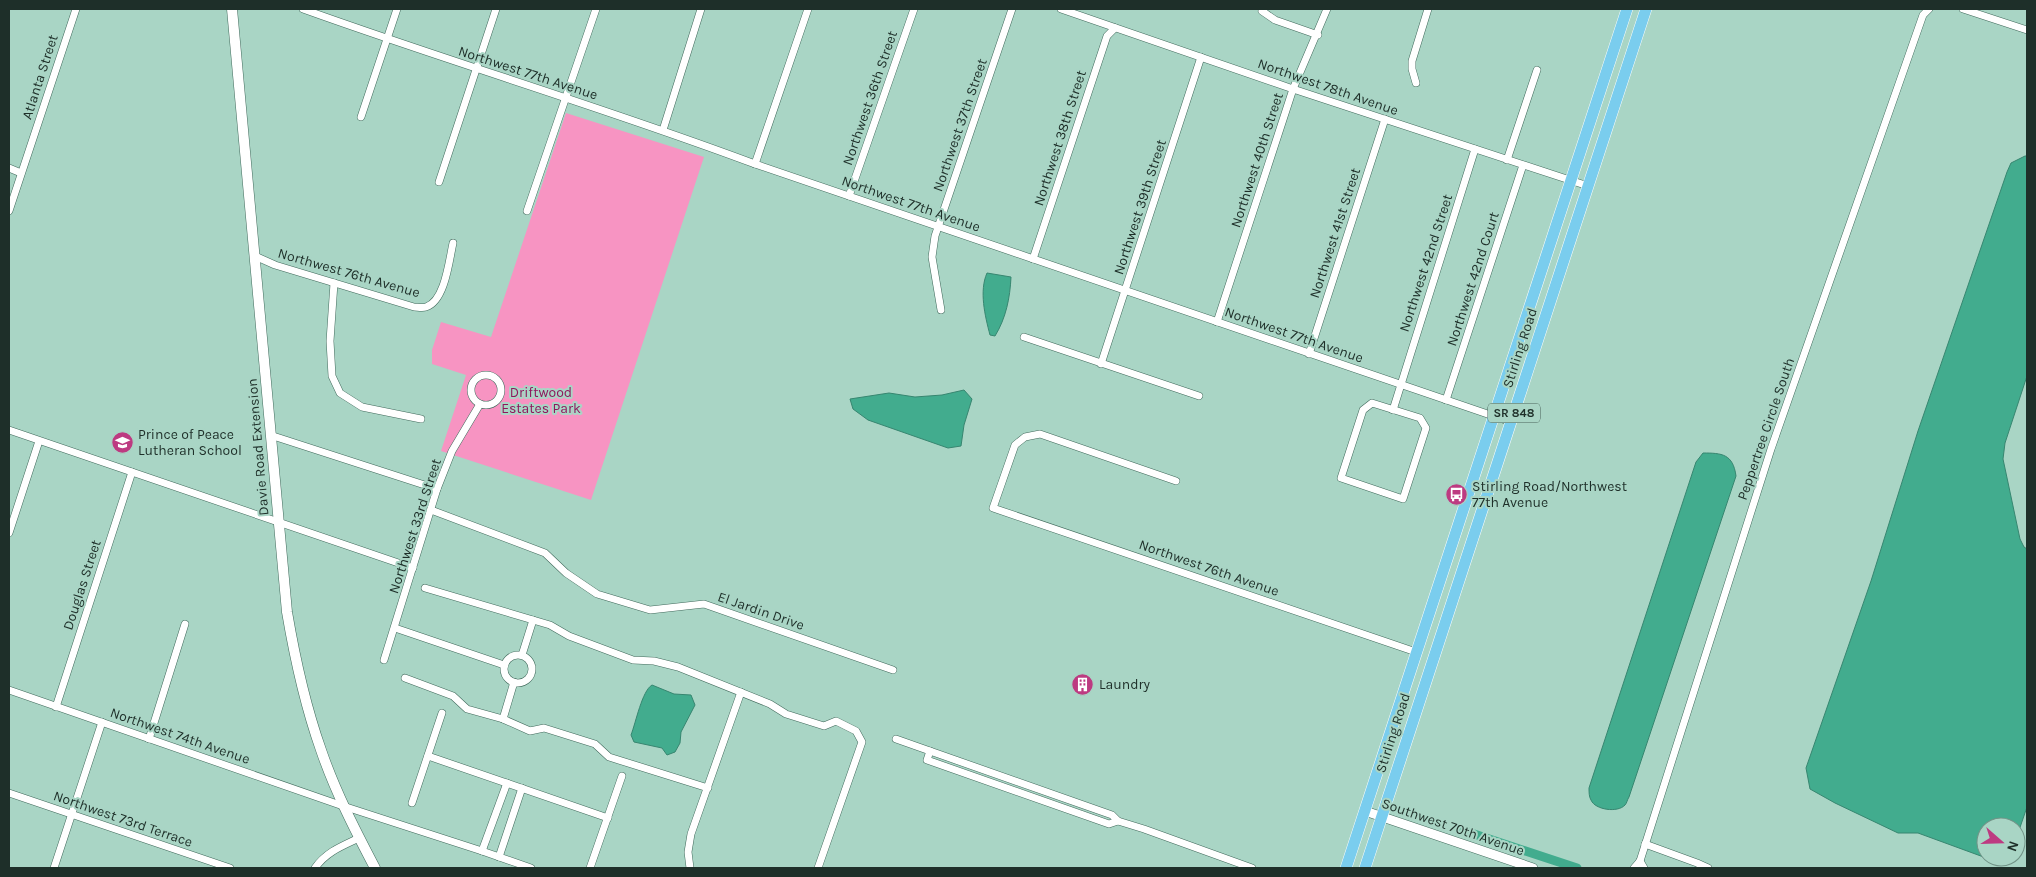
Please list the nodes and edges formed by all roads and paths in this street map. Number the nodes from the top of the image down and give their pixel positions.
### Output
1 (76, 9) edge
2 (232, 9) edge
3 (303, 9) edge
4 (397, 9) edge
5 (496, 9) edge
6 (596, 9) edge
7 (701, 9) edge
8 (808, 9) edge
9 (914, 9) edge
10 (1012, 9) edge
11 (1061, 9) edge
12 (1327, 9) edge
13 (1428, 9) edge
14 (1627, 9) edge
15 (1646, 9) edge
16 (1929, 9) edge
17 (1963, 9) edge
18 (1262, 10) dead end
19 (1115, 28) junction
20 (2027, 30) edge
21 (1318, 35) junction
22 (386, 39) junction
23 (1201, 57) junction
24 (476, 69) junction
25 (1537, 70) dead end
26 (1416, 83) dead end
27 (1293, 89) junction
28 (564, 99) junction
29 (361, 117) dead end
30 (1385, 119) junction
31 (663, 130) junction
32 (1475, 149) junction
33 (1507, 160) junction
34 (754, 164) junction
35 (1523, 165) junction
36 (9, 168) edge
37 (21, 172) junction
38 (1571, 180) junction
39 (439, 182) dead end
40 (1588, 186) junction
41 (849, 196) junction
42 (9, 211) edge
43 (527, 211) dead end
44 (939, 226) junction
45 (453, 244) dead end
46 (255, 256) junction
47 (1034, 259) junction
48 (334, 283) junction
49 (1126, 291) junction
50 (942, 310) dead end
51 (1217, 322) junction
52 (1024, 336) dead end
53 (1309, 354) junction
54 (1101, 364) junction
55 (1401, 385) junction
56 (1199, 396) dead end
57 (1446, 400) junction
58 (480, 404) junction
59 (1393, 410) junction
60 (1493, 416) junction
61 (421, 419) dead end
62 (1511, 422) junction
63 (9, 430) edge
64 (270, 435) junction
65 (39, 441) junction
66 (132, 472) junction
67 (1176, 481) dead end
68 (438, 489) junction
69 (431, 510) junction
70 (279, 523) junction
71 (9, 533) edge
72 (413, 568) junction
73 (425, 588) dead end
74 (533, 620) junction
75 (185, 624) dead end
76 (395, 628) junction
77 (1416, 652) junction
78 (522, 655) junction
79 (384, 660) dead end
80 (504, 665) junction
81 (893, 670) dead end
82 (405, 678) dead end
83 (514, 682) junction
84 (9, 690) edge
85 (741, 692) junction
86 (56, 707) junction
87 (442, 713) dead end
88 (503, 719) junction
89 (102, 722) junction
90 (149, 739) junction
91 (896, 739) dead end
92 (428, 756) junction
93 (622, 776) dead end
94 (507, 783) junction
95 (522, 788) junction
96 (708, 788) junction
97 (9, 793) edge
98 (412, 803) dead end
99 (343, 806) junction
100 (1365, 812) junction
101 (72, 814) junction
102 (1382, 817) junction
103 (608, 818) junction
104 (360, 838) junction
105 (1645, 844) junction
106 (482, 851) junction
107 (499, 857) junction
108 (1642, 865) edge
109 (54, 868) edge
110 (230, 868) edge
111 (315, 868) edge
112 (375, 868) edge
113 (530, 868) edge
114 (590, 868) edge
115 (690, 868) edge
116 (818, 868) edge
117 (1252, 868) edge
118 (1346, 868) edge
119 (1365, 868) edge
120 (1533, 868) edge
121 (1634, 868) edge
122 (1708, 868) edge

1 - 37 street, Atlanta Street
2 - 46 main road, Davie Road Extension
3 - 22 street, Northwest 77th Avenue
4 - 22 street
5 - 24 street
6 - 28 street
7 - 31 street
8 - 34 street
9 - 41 street, Northwest 36th Street
10 - 44 street, Northwest 37th Street
11 - 19 street, Northwest 78th Avenue
12 - 21 street, Northwest 40th Street
13 - 26 street
14 - 38 main road, Stirling Road / SR 848
15 - 40 main road, Stirling Road / SR 848
16 - 105 street, Peppertree Circle South
17 - 20 street
18 - 21 street
19 - 23 street, Northwest 78th Avenue
19 - 47 street, Northwest 38th Street
21 - 27 street, Northwest 40th Street
22 - 24 street, Northwest 77th Avenue
22 - 29 street
23 - 27 street, Northwest 78th Avenue
23 - 49 street, Northwest 39th Street
24 - 28 street, Northwest 77th Avenue
24 - 39 street
25 - 33 street
27 - 30 street, Northwest 78th Avenue
27 - 51 street, Northwest 40th Street
28 - 31 street, Northwest 77th Avenue
28 - 43 street
30 - 32 street, Northwest 78th Avenue
30 - 53 street, Northwest 41st Street
31 - 34 street, Northwest 77th Avenue
32 - 33 street, Northwest 78th Avenue
32 - 55 street, Northwest 42nd Street
33 - 35 street, Northwest 78th Avenue
34 - 41 street, Northwest 77th Avenue
35 - 38 street, Northwest 78th Avenue
35 - 57 street, Northwest 42nd Court
36 - 37 street
37 - 42 street, Atlanta Street
38 - 40 street, Northwest 78th Avenue
38 - 60 main road, Stirling Road / SR 848
40 - 62 main road, Stirling Road / SR 848
41 - 44 street, Northwest 77th Avenue
44 - 47 street, Northwest 77th Avenue
44 - 50 street, Northwest 37th Street
45 - 48 street, Northwest 76th Avenue
46 - 48 street, Northwest 76th Avenue
46 - 64 main road, Davie Road Extension
47 - 49 street, Northwest 77th Avenue
48 - 61 street
49 - 51 street, Northwest 77th Avenue
49 - 54 street, Northwest 39th Street
51 - 53 street, Northwest 77th Avenue
52 - 54 street
53 - 55 street, Northwest 77th Avenue
54 - 56 street
55 - 57 street, Northwest 77th Avenue
55 - 59 street, Northwest 42nd Street
57 - 60 street, Northwest 77th Avenue
58 - 58 street
58 - 68 street, Northwest 33rd Street
59 - 59 street
60 - 62 street, Northwest 77th Avenue
60 - 77 main road, Stirling Road / SR 848
62 - 102 main road, Stirling Road / SR 848
63 - 65 street
64 - 68 street
64 - 70 main road, Davie Road Extension
65 - 66 street
65 - 71 street
66 - 70 street
66 - 86 street, Douglas Street
67 - 77 street, Northwest 76th Avenue
68 - 69 street, Northwest 33rd Street
69 - 72 street, Northwest 33rd Street
69 - 81 street, El Jardin Drive
70 - 72 street
70 - 99 main road, Davie Road Extension
72 - 76 street, Northwest 33rd Street
73 - 74 street
74 - 78 street
74 - 85 street
75 - 90 street
76 - 79 street, Northwest 33rd Street
76 - 80 street
77 - 100 main road, Stirling Road / SR 848
78 - 80 street
78 - 83 street
80 - 83 street
82 - 88 street
83 - 88 street
84 - 86 street, Northwest 74th Avenue
85 - 96 street
85 - 116 street
86 - 89 street, Northwest 74th Avenue
87 - 92 street
88 - 96 street
89 - 90 street, Northwest 74th Avenue
89 - 101 street
90 - 99 street, Northwest 74th Avenue
91 - 117 street
92 - 94 street
92 - 98 street
93 - 103 street
94 - 95 street
94 - 106 street
95 - 103 street
95 - 107 street
96 - 115 street
97 - 101 street, Northwest 73rd Terrace
99 - 104 main road, Davie Road Extension
99 - 106 street, Northwest 74th Avenue
100 - 102 street, Southwest 70th Avenue
100 - 118 main road, Stirling Road / SR 848
101 - 109 street
101 - 110 street, Northwest 73rd Terrace
102 - 119 main road, Stirling Road / SR 848
102 - 120 street, Southwest 70th Avenue
103 - 114 street
104 - 111 street
104 - 112 main road, Davie Road Extension
105 - 108 street, Peppertree Circle South
105 - 122 street
106 - 107 street, Northwest 74th Avenue
107 - 113 street, Northwest 74th Avenue
108 - 121 street, Peppertree Circle South

